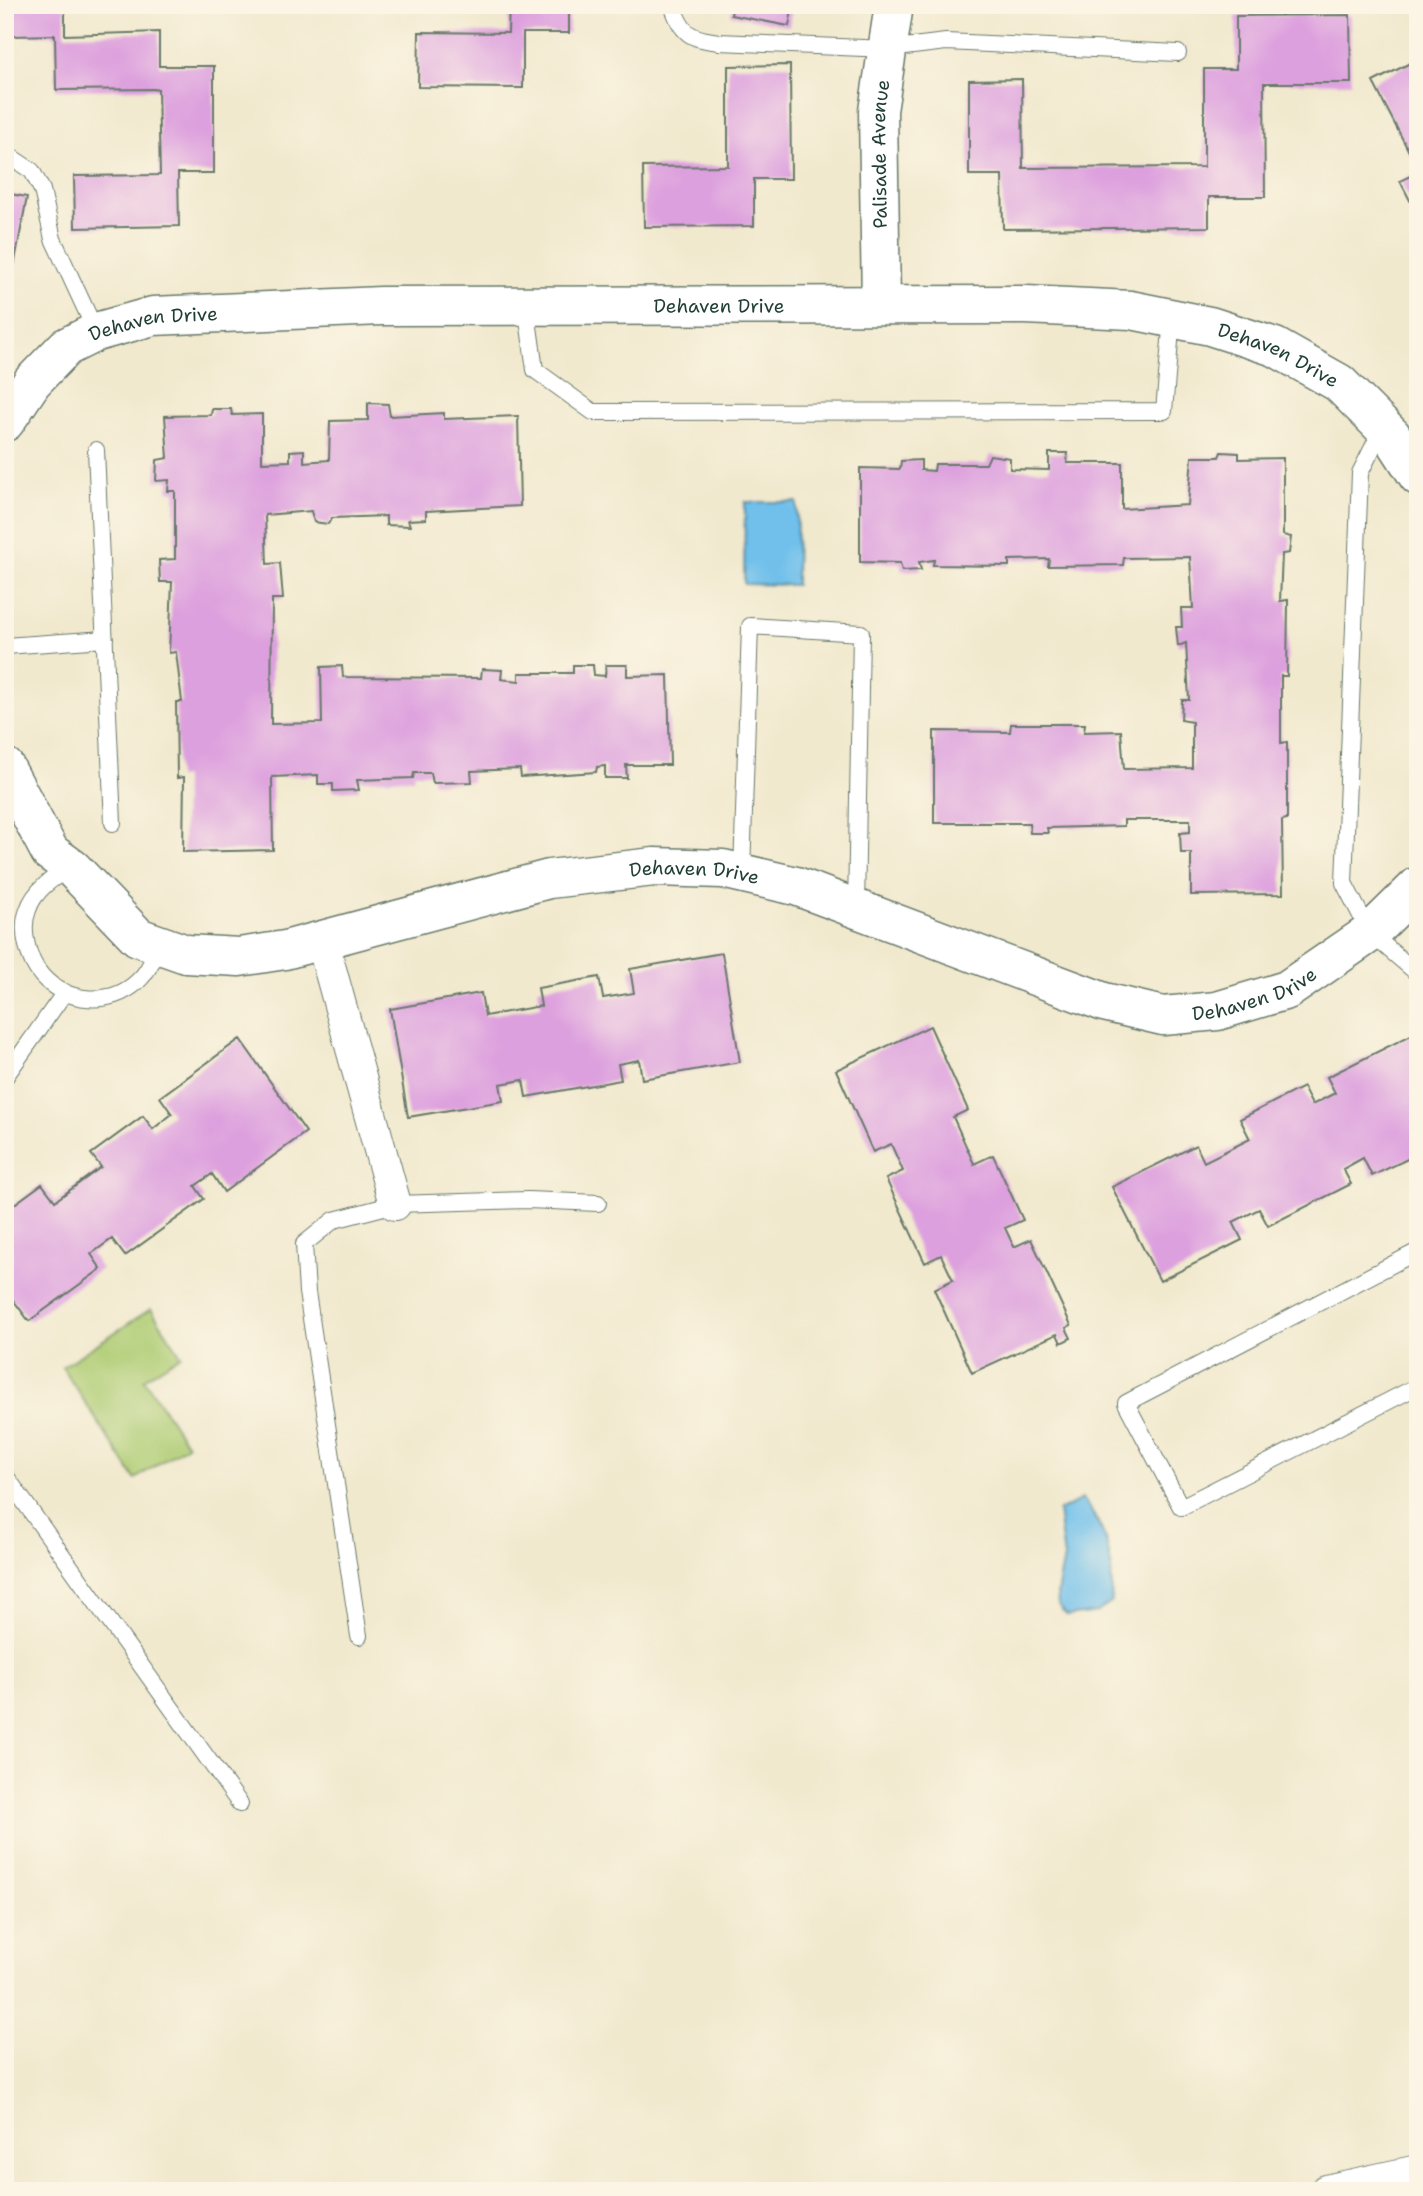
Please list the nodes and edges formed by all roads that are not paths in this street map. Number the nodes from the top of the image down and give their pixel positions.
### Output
1 (672, 5) edge
2 (894, 5) edge
3 (888, 49) junction
4 (1178, 53) dead end
5 (5, 153) edge
6 (881, 304) junction
7 (526, 305) junction
8 (1172, 318) junction
9 (96, 332) junction
10 (5, 422) edge
11 (1383, 427) junction
12 (96, 450) dead end
13 (1418, 476) edge
14 (105, 639) junction
15 (5, 646) edge
16 (5, 767) edge
17 (113, 823) dead end
18 (72, 868) junction
19 (742, 873) junction
20 (1415, 894) edge
21 (856, 909) junction
22 (1370, 933) junction
23 (322, 940) junction
24 (159, 943) junction
25 (1418, 974) edge
26 (65, 992) junction
27 (5, 1077) edge
28 (598, 1203) dead end
29 (395, 1204) junction
30 (1418, 1251) edge
31 (1418, 1386) edge
32 (5, 1475) edge
33 (359, 1636) dead end
34 (240, 1804) dead end
35 (1418, 2171) edge
36 (1326, 2191) edge

1 - 3 lane
2 - 3 street, Palisade Avenue
3 - 4 lane
3 - 6 street, Palisade Avenue
5 - 9 lane
6 - 7 street, Dehaven Drive
6 - 8 street, Dehaven Drive
7 - 8 lane
7 - 9 street, Dehaven Drive
8 - 11 street, Dehaven Drive
9 - 10 street, Dehaven Drive
11 - 13 street, Dehaven Drive
11 - 22 lane
12 - 14 lane
14 - 15 lane
14 - 17 lane
16 - 18 street, Dehaven Drive
18 - 24 street, Dehaven Drive
18 - 26 lane
19 - 21 street, Dehaven Drive
19 - 21 lane
19 - 23 street, Dehaven Drive
20 - 22 street, Dehaven Drive
21 - 22 street, Dehaven Drive
22 - 25 lane
23 - 24 street, Dehaven Drive
23 - 29 street
24 - 26 lane
26 - 27 lane
28 - 29 lane
29 - 33 lane
30 - 31 lane
32 - 34 lane
35 - 36 street

